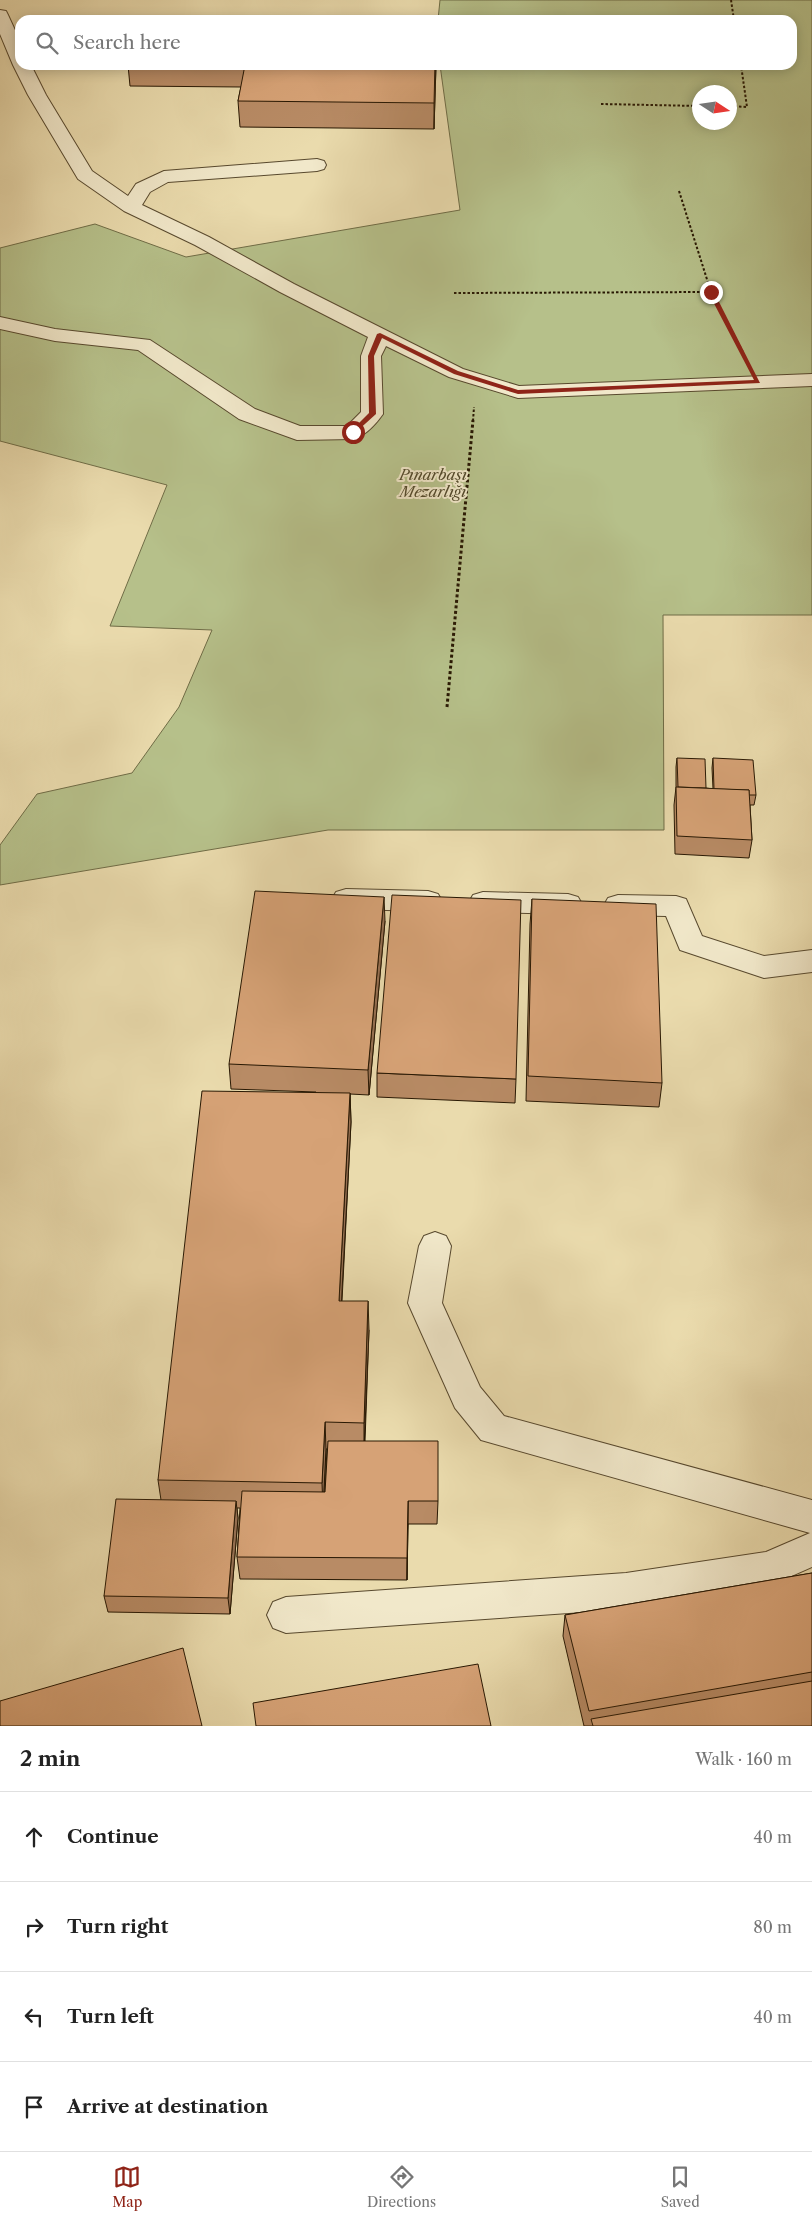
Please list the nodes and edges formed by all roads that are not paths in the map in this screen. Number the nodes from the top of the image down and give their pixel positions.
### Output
1 (0, 15) edge
2 (15, 49) edge
3 (24, 70) edge
4 (317, 165) dead end
5 (131, 207) junction
6 (0, 323) edge
7 (380, 334) junction
8 (812, 380) edge
9 (321, 898) edge
10 (812, 961) edge
11 (435, 1246) dead end
12 (812, 1517) edge
13 (812, 1549) edge
14 (286, 1615) dead end

1 - 2 street
3 - 5 street
4 - 5 street
5 - 7 street
6 - 7 street
7 - 8 street
9 - 10 street
11 - 12 street
13 - 14 street

